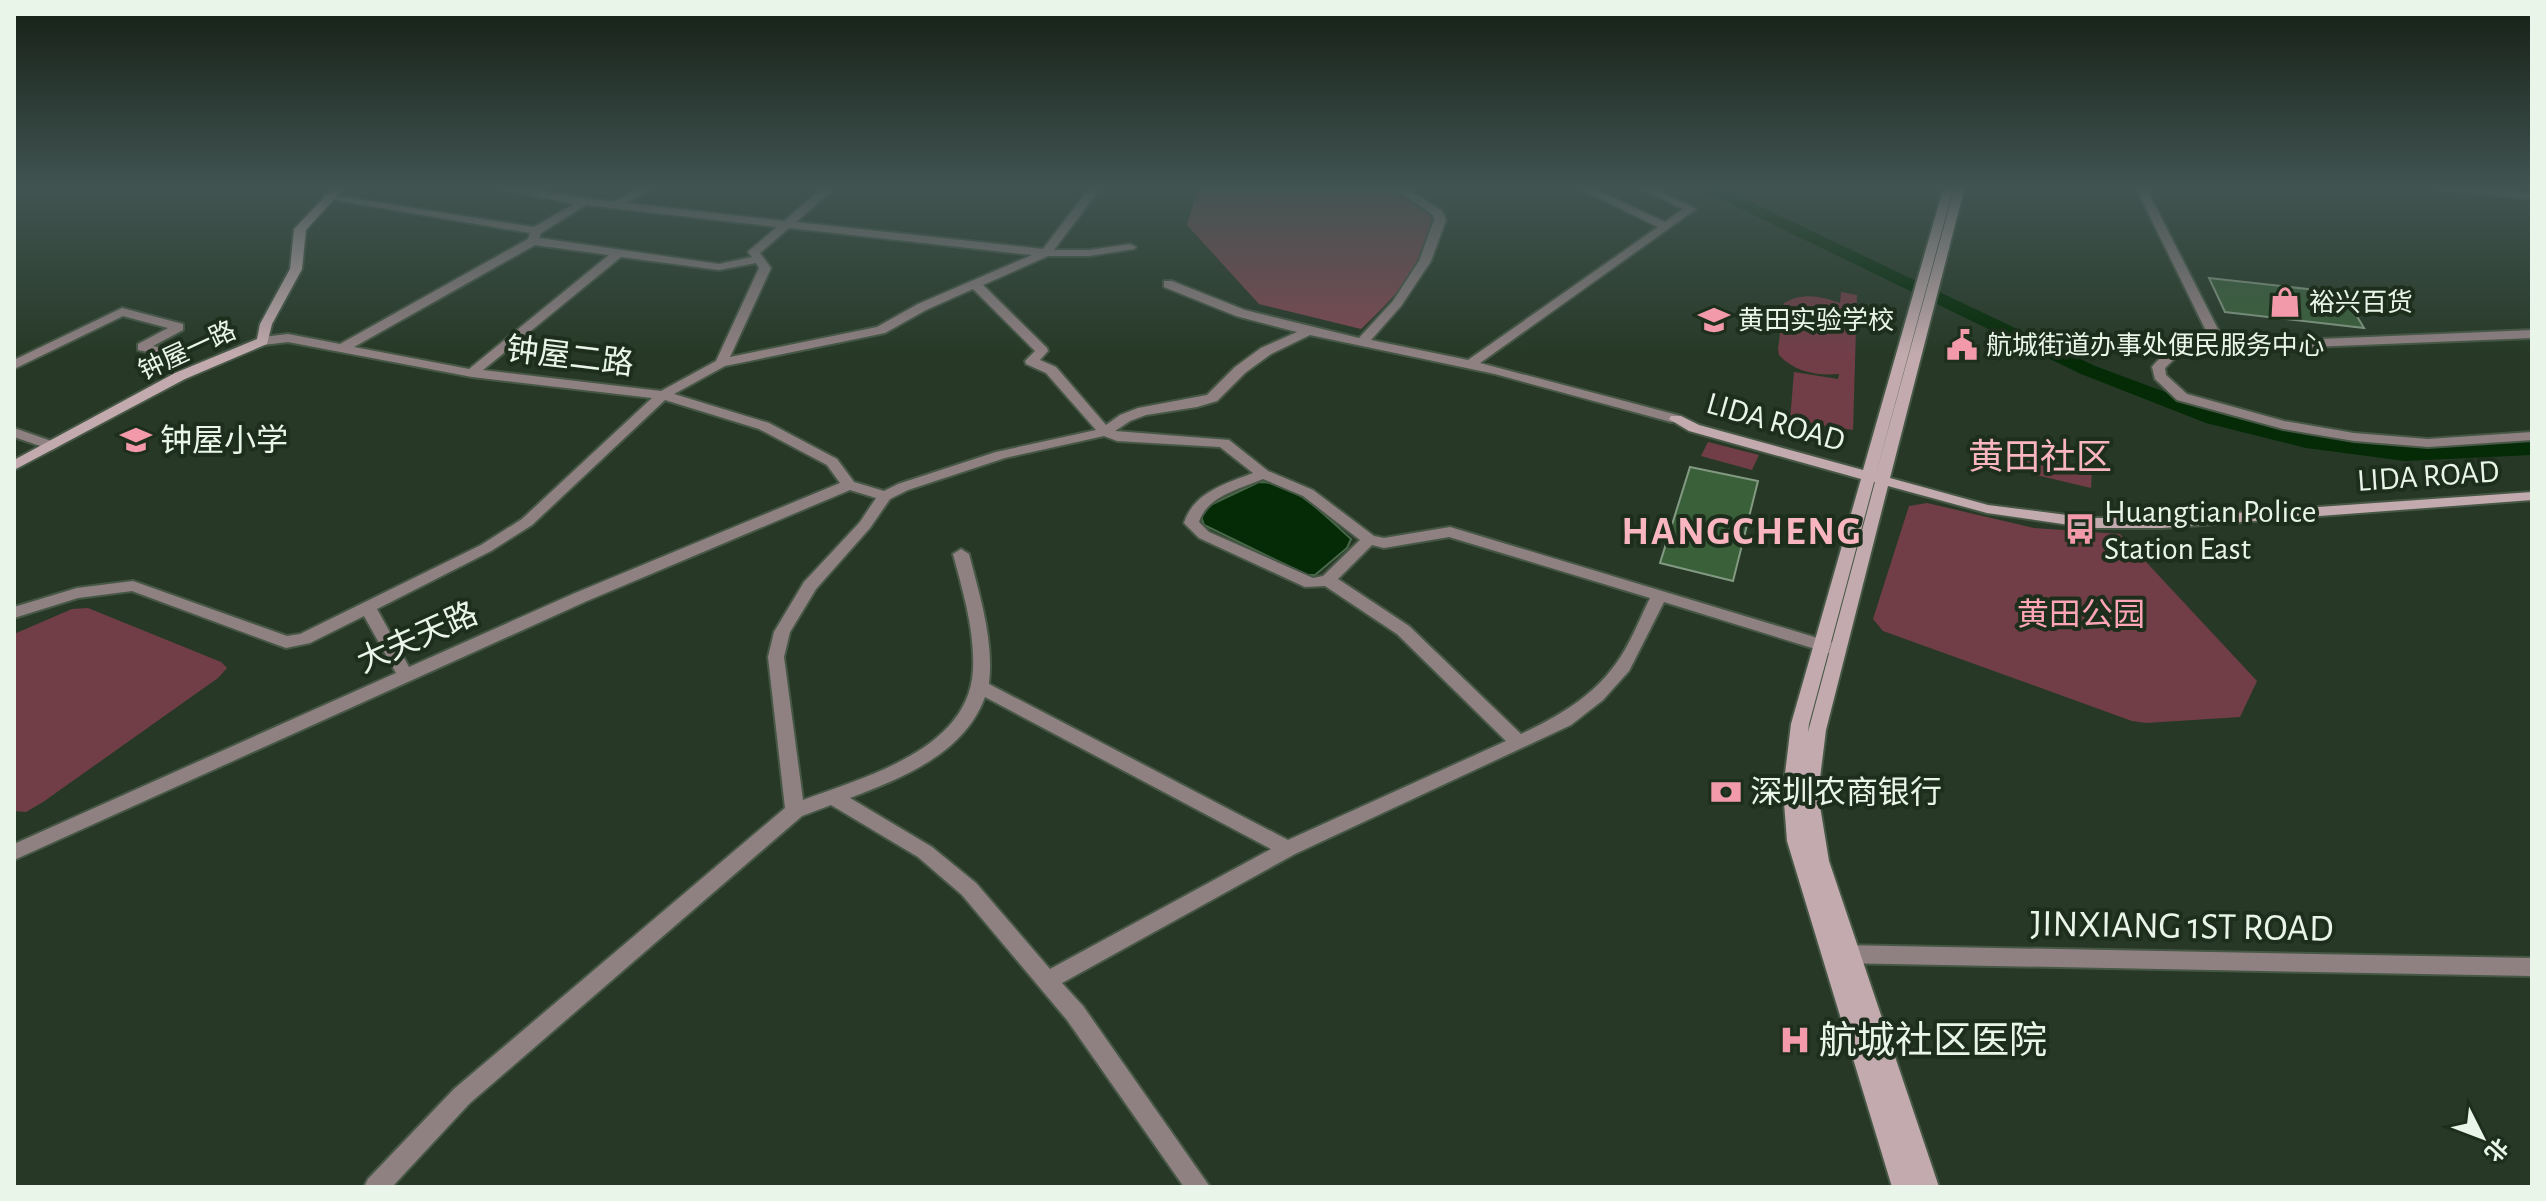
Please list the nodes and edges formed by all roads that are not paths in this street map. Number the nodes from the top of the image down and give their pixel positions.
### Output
1 (299, 242) edge
2 (524, 242) edge
3 (562, 242) edge
4 (763, 242) edge
5 (945, 242) edge
6 (1054, 242) edge
7 (1432, 242) edge
8 (1645, 242) edge
9 (1937, 242) edge
10 (1941, 242) edge
11 (2168, 242) edge
12 (1130, 247) dead end
13 (1046, 253) junction
14 (617, 254) junction
15 (758, 259) junction
16 (1928, 282) junction
17 (975, 284) junction
18 (1168, 284) dead end
19 (1309, 331) junction
20 (2532, 334) edge
21 (263, 341) junction
22 (1363, 342) junction
23 (2220, 346) junction
24 (344, 347) junction
25 (173, 355) dead end
26 (721, 363) junction
27 (1470, 364) junction
28 (14, 365) edge
29 (472, 373) junction
30 (663, 395) junction
31 (14, 432) edge
32 (1105, 432) junction
33 (2532, 436) edge
34 (52, 446) junction
35 (14, 466) edge
36 (1263, 474) junction
37 (1876, 475) junction
38 (849, 485) junction
39 (2532, 486) edge
40 (885, 496) junction
41 (2532, 496) edge
42 (1369, 540) junction
43 (961, 554) dead end
44 (1328, 580) junction
45 (1659, 596) junction
46 (368, 608) junction
47 (14, 613) edge
48 (1830, 648) junction
49 (405, 675) junction
50 (980, 687) junction
51 (1519, 743) junction
52 (831, 796) junction
53 (795, 811) junction
54 (1288, 849) junction
55 (14, 852) edge
56 (1840, 954) junction
57 (2532, 967) edge
58 (1047, 981) junction
59 (376, 1187) edge
60 (1198, 1187) edge
61 (1904, 1187) edge
62 (1927, 1187) edge

1 - 21 street, 钟屋一路
2 - 24 street
3 - 14 street
4 - 15 street
5 - 13 street
6 - 13 street
7 - 22 street
8 - 27 street
9 - 16 street
10 - 16 street
11 - 23 street
12 - 13 street
13 - 17 street
14 - 15 street
14 - 29 street
15 - 26 street
16 - 37 street
17 - 26 street
17 - 32 street
18 - 19 street
19 - 22 street
19 - 32 street
20 - 23 street
21 - 24 street, 钟屋二路
21 - 34 street, 钟屋一路
22 - 27 street
23 - 33 street
24 - 29 street, 钟屋二路
25 - 28 street
26 - 30 street
27 - 37 street, LIDA ROAD
29 - 30 street, 钟屋二路
30 - 38 street, 钟屋二路
30 - 46 street
31 - 34 street
32 - 36 street
32 - 40 street
34 - 35 street, 钟屋一路
36 - 42 street
36 - 44 street
37 - 39 street, LIDA ROAD
37 - 41 street, LIDA ROAD
37 - 48 street
38 - 40 street
38 - 49 street, 大夫天路
40 - 53 street
42 - 44 street
42 - 45 street
43 - 50 street
44 - 51 street
45 - 48 street
45 - 51 street
46 - 47 street
46 - 49 street
48 - 56 street
49 - 55 street, 大夫天路
50 - 52 street
50 - 54 street
51 - 54 street
52 - 53 street
52 - 58 street
53 - 59 street
54 - 58 street
56 - 57 street, JINXIANG 1ST ROAD
56 - 61 street
56 - 62 street
58 - 60 street

